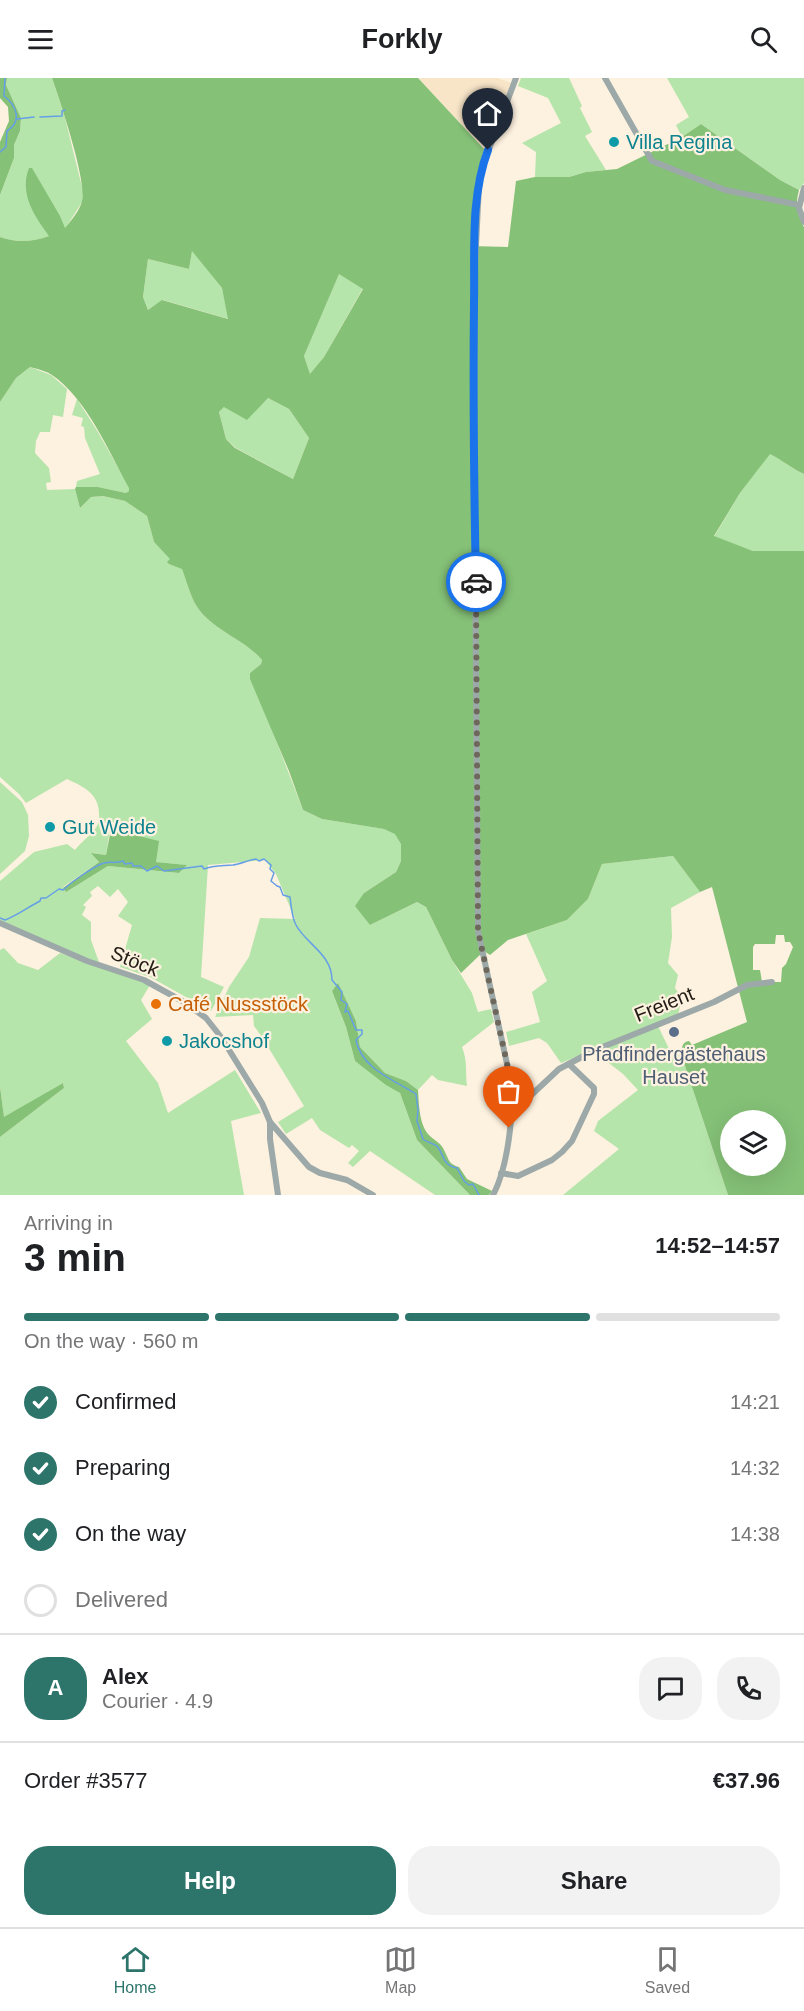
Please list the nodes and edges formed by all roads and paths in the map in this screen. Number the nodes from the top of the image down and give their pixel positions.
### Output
1 (516, 78) edge
2 (605, 78) edge
3 (804, 188) edge
4 (799, 204) junction
5 (804, 222) edge
6 (0, 923) edge
7 (772, 982) dead end
8 (569, 1064) junction
9 (513, 1108) junction
10 (270, 1122) junction
11 (501, 1173) junction
12 (278, 1195) edge
13 (373, 1195) edge
14 (493, 1195) edge

1 - 9 street
2 - 4 street
3 - 4 street
4 - 5 street
6 - 10 street, Stöck
7 - 8 street, Freient
8 - 9 street, Freient
8 - 11 street
9 - 11 street
10 - 12 street, Stöck
10 - 13 street
11 - 14 street

